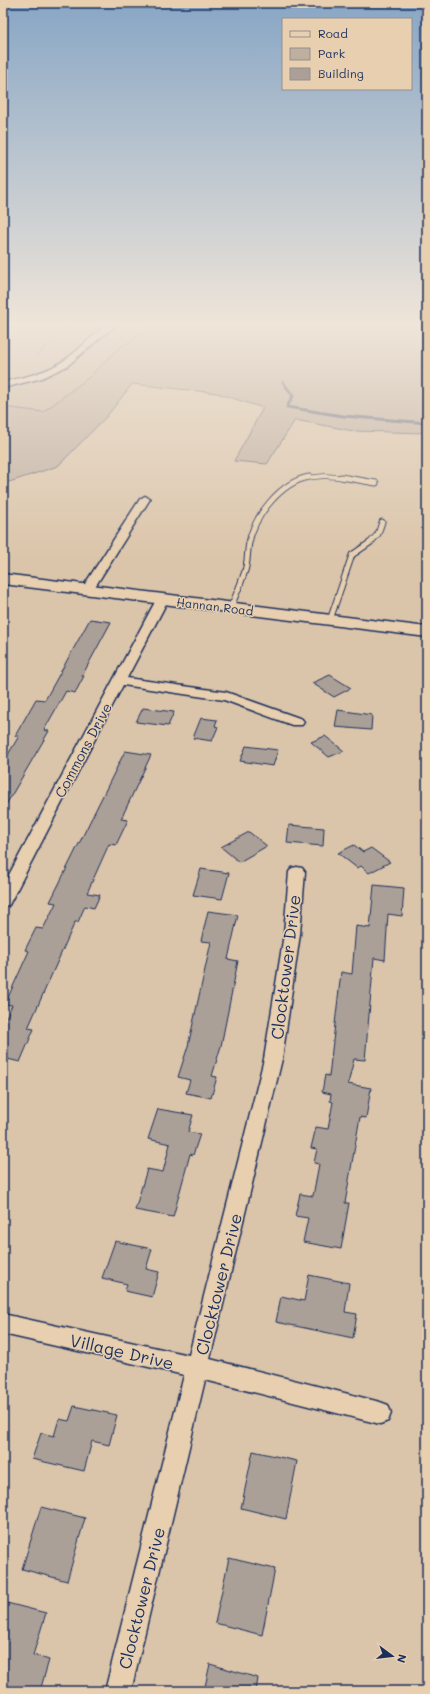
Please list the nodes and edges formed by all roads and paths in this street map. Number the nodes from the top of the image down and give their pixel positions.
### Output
1 (376, 483) dead end
2 (144, 499) dead end
3 (382, 522) dead end
4 (3, 579) edge
5 (87, 590) junction
6 (162, 600) junction
7 (230, 608) junction
8 (330, 620) junction
9 (427, 632) edge
10 (119, 681) junction
11 (297, 722) dead end
12 (297, 872) dead end
13 (3, 901) edge
14 (3, 1324) edge
15 (196, 1368) junction
16 (380, 1413) dead end
17 (118, 1691) edge

1 - 7 lane
2 - 5 street
3 - 8 lane
4 - 5 street, Hannan Road
5 - 6 street, Hannan Road
6 - 7 street, Hannan Road
6 - 10 street, Commons Drive
7 - 8 street, Hannan Road
8 - 9 street, Hannan Road
10 - 11 street
10 - 13 street, Commons Drive
12 - 15 street, Clocktower Drive
14 - 15 street, Village Drive
15 - 16 street, Village Drive
15 - 17 street, Clocktower Drive

